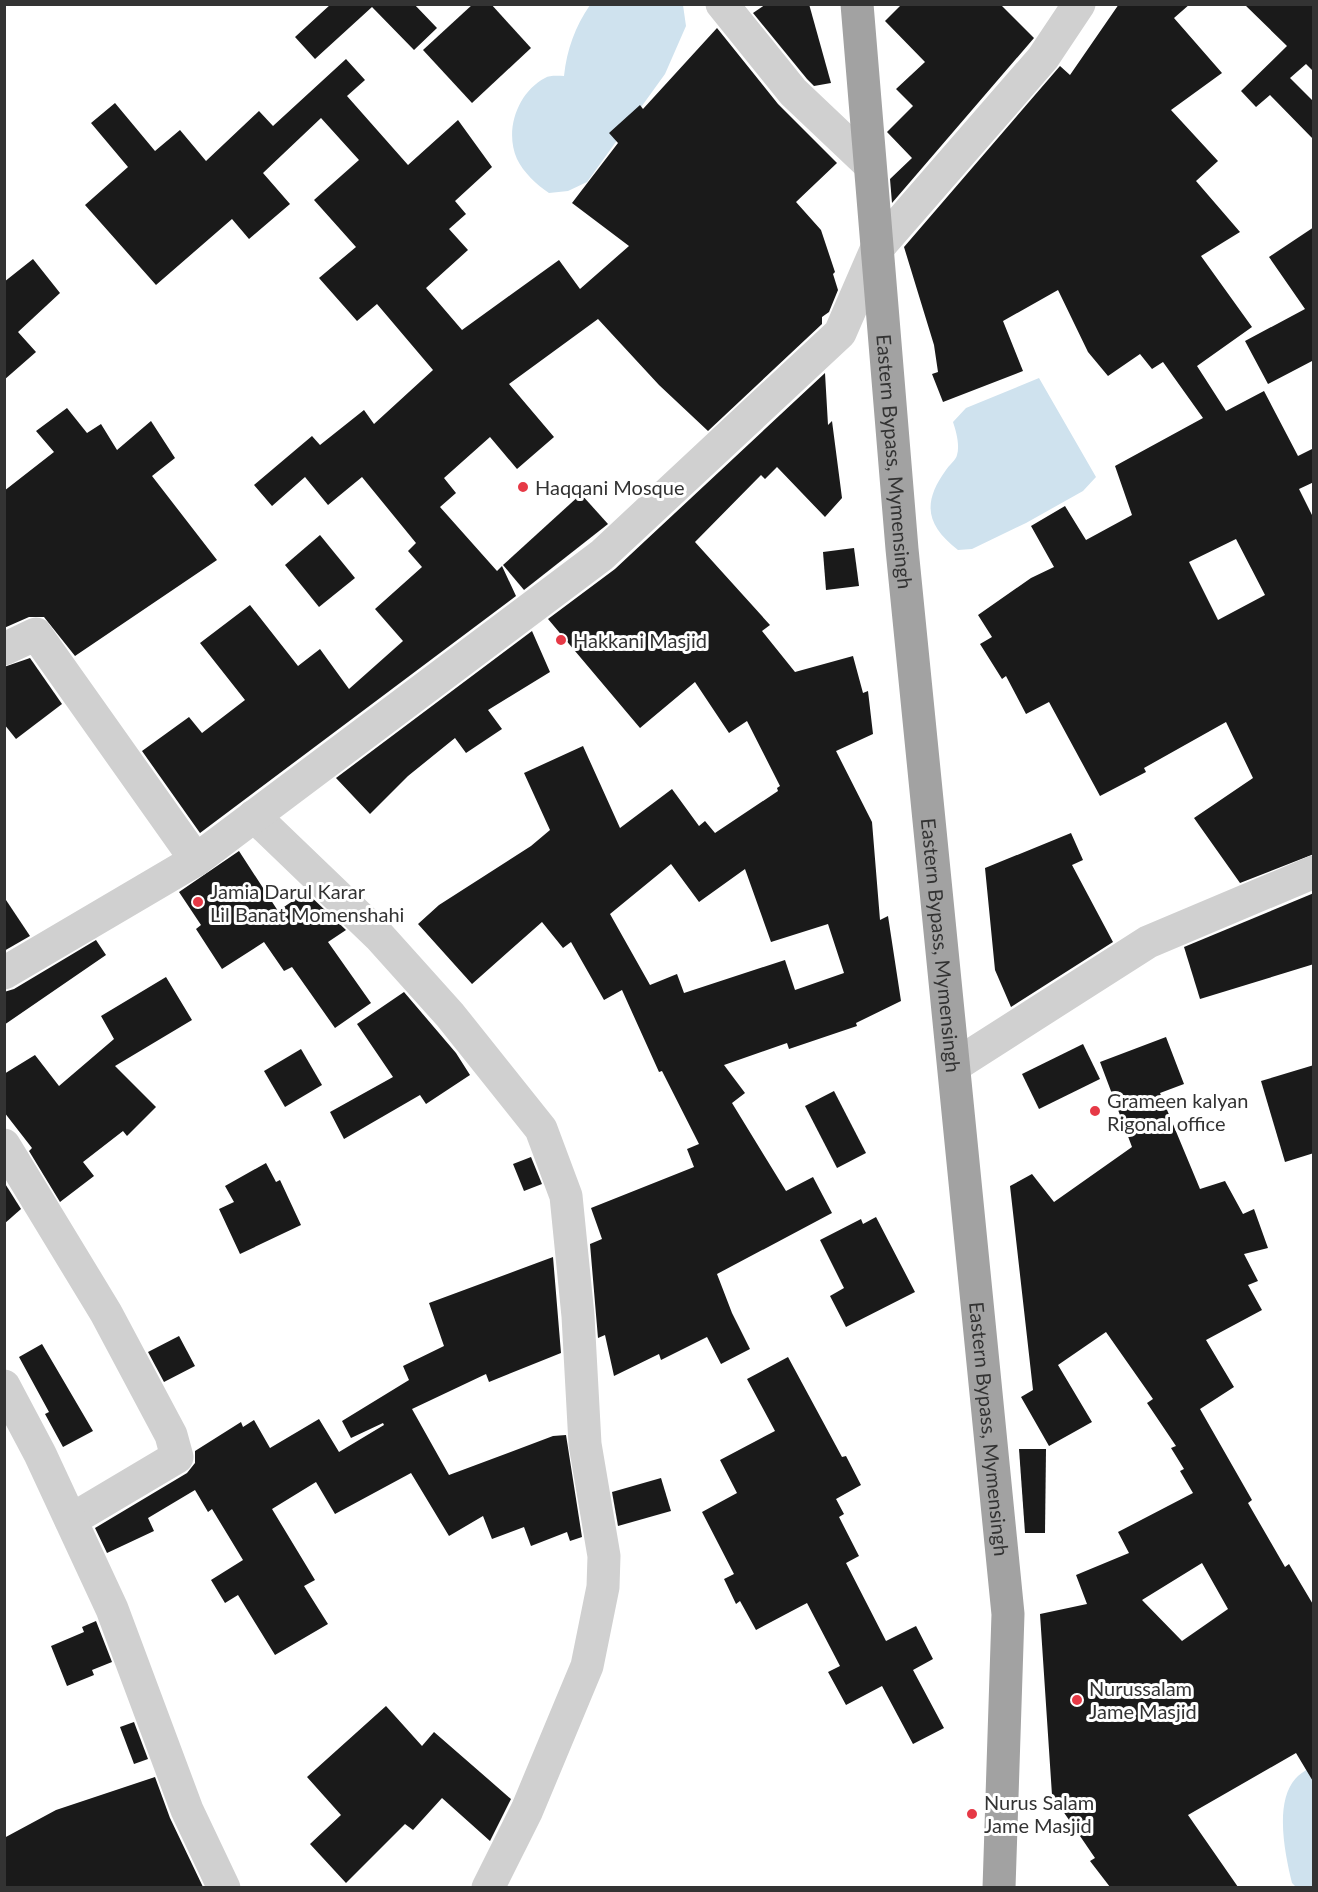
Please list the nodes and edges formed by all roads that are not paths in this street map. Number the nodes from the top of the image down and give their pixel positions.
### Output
1 (722, 4) edge
2 (857, 4) edge
3 (1079, 4) edge
4 (869, 164) junction
5 (876, 250) junction
6 (4, 649) edge
7 (254, 816) junction
8 (196, 860) junction
9 (1314, 872) edge
10 (4, 973) edge
11 (954, 1065) junction
12 (4, 1145) edge
13 (4, 1386) edge
14 (71, 1520) junction
15 (224, 1887) edge
16 (488, 1887) edge
17 (999, 1887) edge

1 - 4 street
2 - 4 highway, Eastern Bypass, Mymensingh
3 - 5 street
4 - 5 highway, Eastern Bypass, Mymensingh
5 - 7 street
5 - 11 highway, Eastern Bypass, Mymensingh
6 - 8 street
7 - 8 street
7 - 16 street
8 - 10 street
9 - 11 street
11 - 17 highway, Eastern Bypass, Mymensingh
12 - 14 street
13 - 14 street
14 - 15 street

